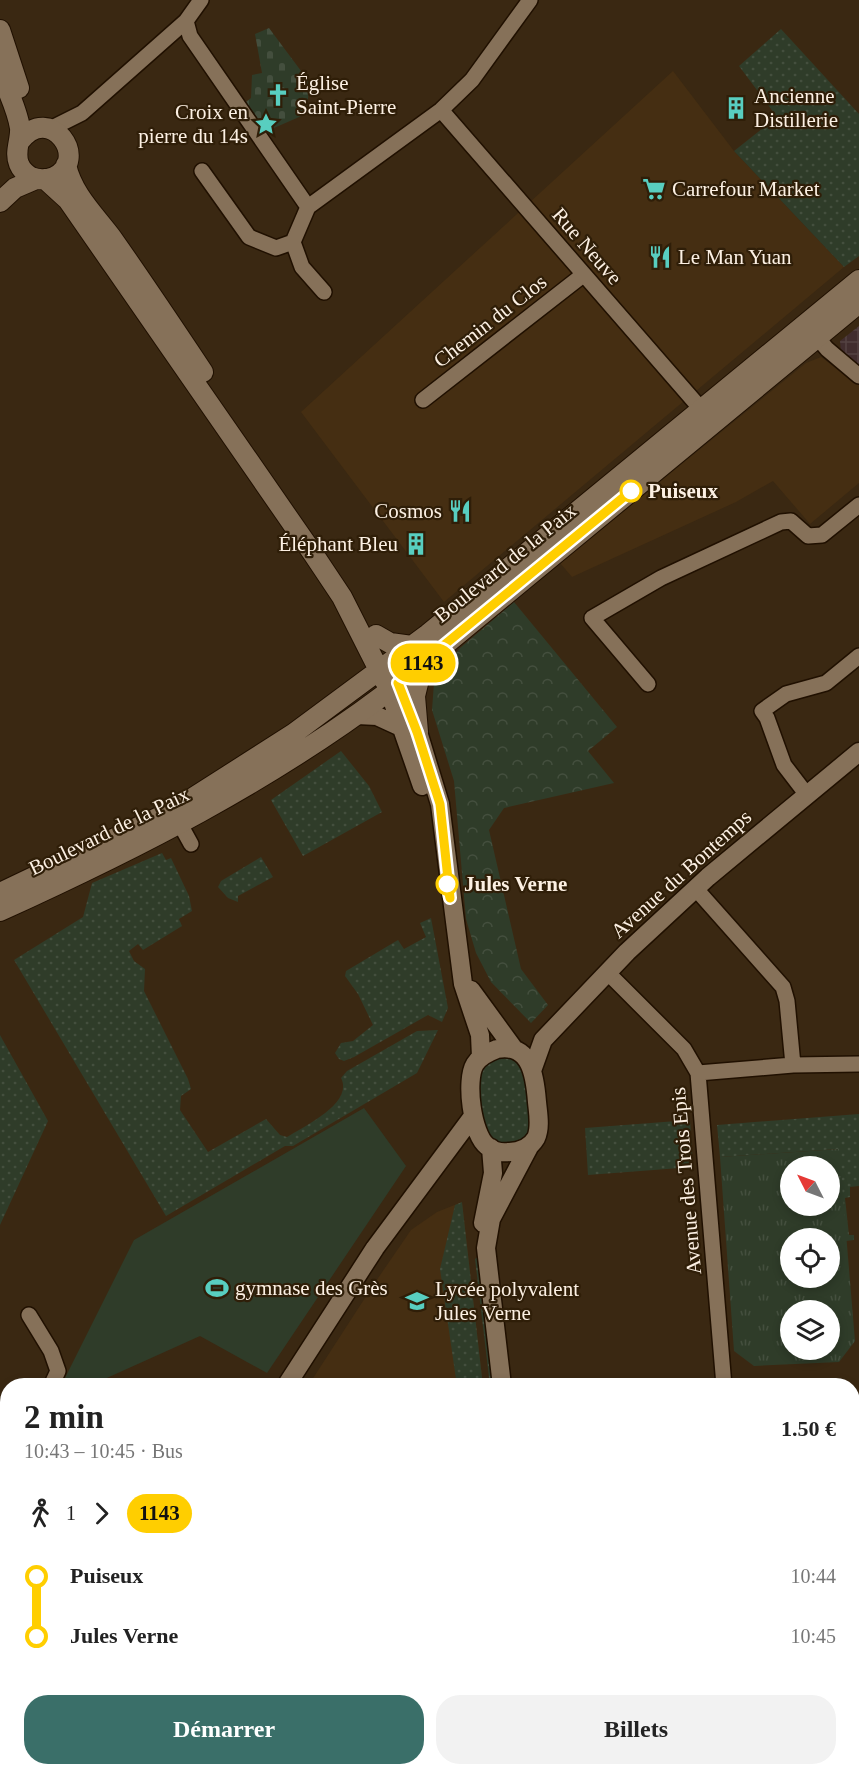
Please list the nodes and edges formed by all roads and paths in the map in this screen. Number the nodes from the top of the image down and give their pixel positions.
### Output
1 (201, 0) edge
2 (530, 0) edge
3 (186, 21) junction
4 (0, 30) edge
5 (0, 71) edge
6 (441, 110) junction
7 (79, 116) junction
8 (47, 128) junction
9 (66, 142) junction
10 (19, 150) junction
11 (66, 165) junction
12 (202, 171) dead end
13 (40, 179) junction
14 (0, 188) edge
15 (0, 202) edge
16 (308, 207) junction
17 (293, 242) junction
18 (583, 275) junction
19 (859, 280) edge
20 (324, 292) dead end
21 (859, 303) edge
22 (812, 330) junction
23 (859, 376) edge
24 (423, 400) dead end
25 (701, 410) junction
26 (727, 411) junction
27 (682, 449) junction
28 (859, 505) edge
29 (429, 634) junction
30 (370, 636) junction
31 (412, 646) junction
32 (859, 656) edge
33 (423, 663) junction
34 (389, 677) junction
35 (648, 684) dead end
36 (355, 690) junction
37 (353, 718) junction
38 (409, 730) junction
39 (859, 752) edge
40 (807, 795) junction
41 (180, 824) junction
42 (191, 844) dead end
43 (696, 889) junction
44 (0, 893) edge
45 (0, 911) edge
46 (460, 968) junction
47 (607, 972) junction
48 (543, 1040) junction
49 (515, 1049) junction
50 (481, 1057) junction
51 (859, 1064) edge
52 (792, 1065) junction
53 (533, 1068) junction
54 (698, 1073) junction
55 (473, 1116) junction
56 (487, 1145) junction
57 (452, 1146) junction
58 (529, 1146) junction
59 (486, 1248) junction
60 (28, 1315) dead end
61 (55, 1378) edge
62 (291, 1378) edge
63 (501, 1378) edge
64 (723, 1378) edge

1 - 3 street
2 - 6 street
3 - 7 street
3 - 16 street
4 - 8 main road
5 - 10 main road
6 - 16 street
6 - 18 street, Rue Neuve
7 - 8 street
7 - 9 street
8 - 9 main road
8 - 10 main road
9 - 11 main road
10 - 13 main road
10 - 14 main road
11 - 13 main road
11 - 30 main road
12 - 17 street
13 - 15 main road
13 - 30 main road
16 - 17 street
17 - 20 street
18 - 24 street, Chemin du Clos
18 - 25 street, Rue Neuve
19 - 22 main road, Boulevard de la Paix
21 - 22 main road, Boulevard de la Paix
22 - 23 street
22 - 25 main road, Boulevard de la Paix
22 - 26 main road, Boulevard de la Paix
25 - 26 street
25 - 27 street
25 - 29 main road, Boulevard de la Paix
26 - 27 main road, Boulevard de la Paix
27 - 33 main road, Boulevard de la Paix
28 - 35 street
29 - 31 main road, Boulevard de la Paix
29 - 34 street
30 - 31 main road
30 - 34 main road
30 - 36 main road
31 - 34 main road, Boulevard de la Paix
32 - 40 street
33 - 34 main road, Boulevard de la Paix
33 - 38 main road
34 - 36 main road
34 - 37 main road
34 - 38 street
36 - 44 main road
37 - 38 street
37 - 41 main road, Boulevard de la Paix
38 - 46 street
39 - 40 street, Avenue du Bontemps
40 - 43 street, Avenue du Bontemps
41 - 42 street
41 - 45 main road, Boulevard de la Paix
43 - 47 street, Avenue du Bontemps
43 - 52 street
46 - 49 street
46 - 50 street
47 - 48 street, Avenue du Bontemps
47 - 54 street, Avenue des Trois Epis
48 - 49 street, Avenue du Bontemps
48 - 53 street, Avenue du Bontemps
49 - 50 street
49 - 53 street
50 - 55 street
51 - 52 street
52 - 54 street
53 - 58 street
54 - 64 street, Avenue des Trois Epis
55 - 56 street
55 - 57 street
56 - 57 street
56 - 58 street
56 - 59 street
57 - 62 street
58 - 59 street
59 - 63 street
60 - 61 street

